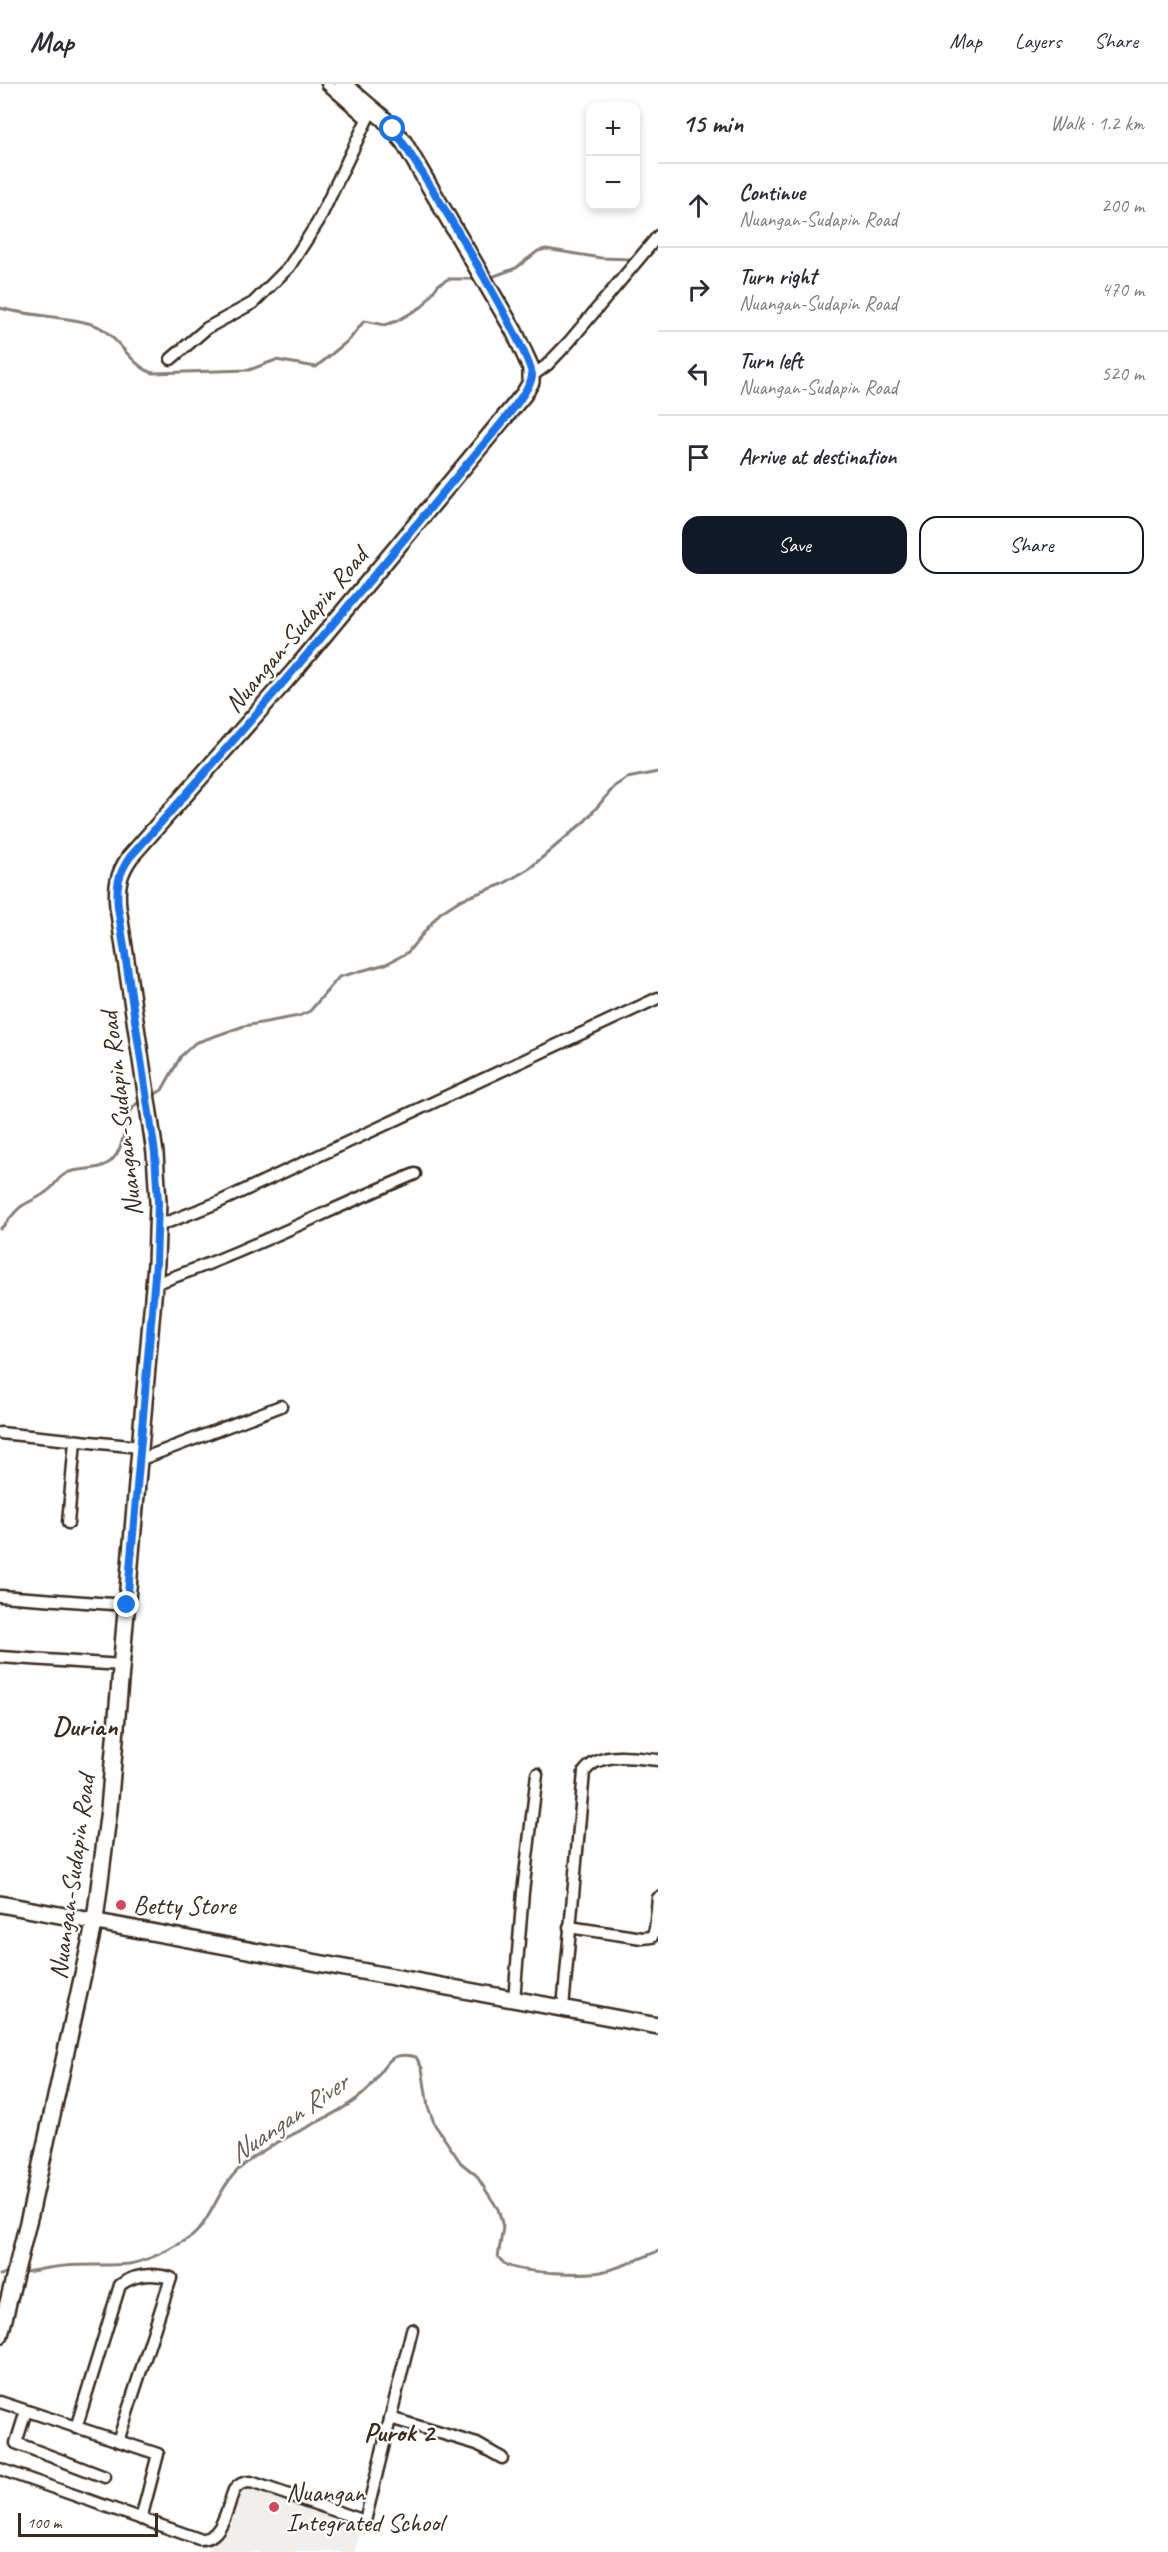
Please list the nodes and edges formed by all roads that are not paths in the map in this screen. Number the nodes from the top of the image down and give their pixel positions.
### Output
1 (327, 84) edge
2 (343, 84) edge
3 (370, 114) junction
4 (658, 236) edge
5 (171, 359) dead end
6 (532, 376) junction
7 (658, 998) edge
8 (415, 1174) dead end
9 (158, 1226) junction
10 (154, 1284) junction
11 (281, 1406) dead end
12 (0, 1433) edge
13 (75, 1441) junction
14 (140, 1454) junction
15 (68, 1523) dead end
16 (0, 1596) edge
17 (127, 1605) junction
18 (0, 1657) edge
19 (122, 1665) junction
20 (658, 1760) edge
21 (537, 1774) dead end
22 (658, 1898) edge
23 (0, 1904) edge
24 (95, 1920) junction
25 (569, 1927) junction
26 (514, 2000) junction
27 (563, 2008) junction
28 (658, 2026) edge
29 (412, 2330) dead end
30 (0, 2335) edge
31 (0, 2402) edge
32 (26, 2411) junction
33 (390, 2418) junction
34 (76, 2428) junction
35 (118, 2441) junction
36 (502, 2457) dead end
37 (0, 2469) edge
38 (105, 2477) dead end
39 (141, 2519) junction

1 - 3 street
2 - 3 street
3 - 5 street
3 - 6 street
4 - 6 street
6 - 9 street, Nuangan-Sudapin Road
7 - 9 street
8 - 10 street
9 - 10 street, Nuangan-Sudapin Road
10 - 14 street, Nuangan-Sudapin Road
11 - 14 street
12 - 13 street
13 - 14 street
13 - 15 street
14 - 17 street, Nuangan-Sudapin Road
16 - 17 street
17 - 19 street, Nuangan-Sudapin Road
18 - 19 street
19 - 24 street, Nuangan-Sudapin Road
20 - 25 street
21 - 26 street
22 - 25 street
23 - 24 street
24 - 26 street
24 - 30 street, Nuangan-Sudapin Road
25 - 27 street
26 - 27 street
27 - 28 street
29 - 33 street
31 - 32 street
32 - 34 street
32 - 38 street
33 - 36 street
33 - 39 street
34 - 35 street
34 - 35 street
35 - 39 street
37 - 39 street

